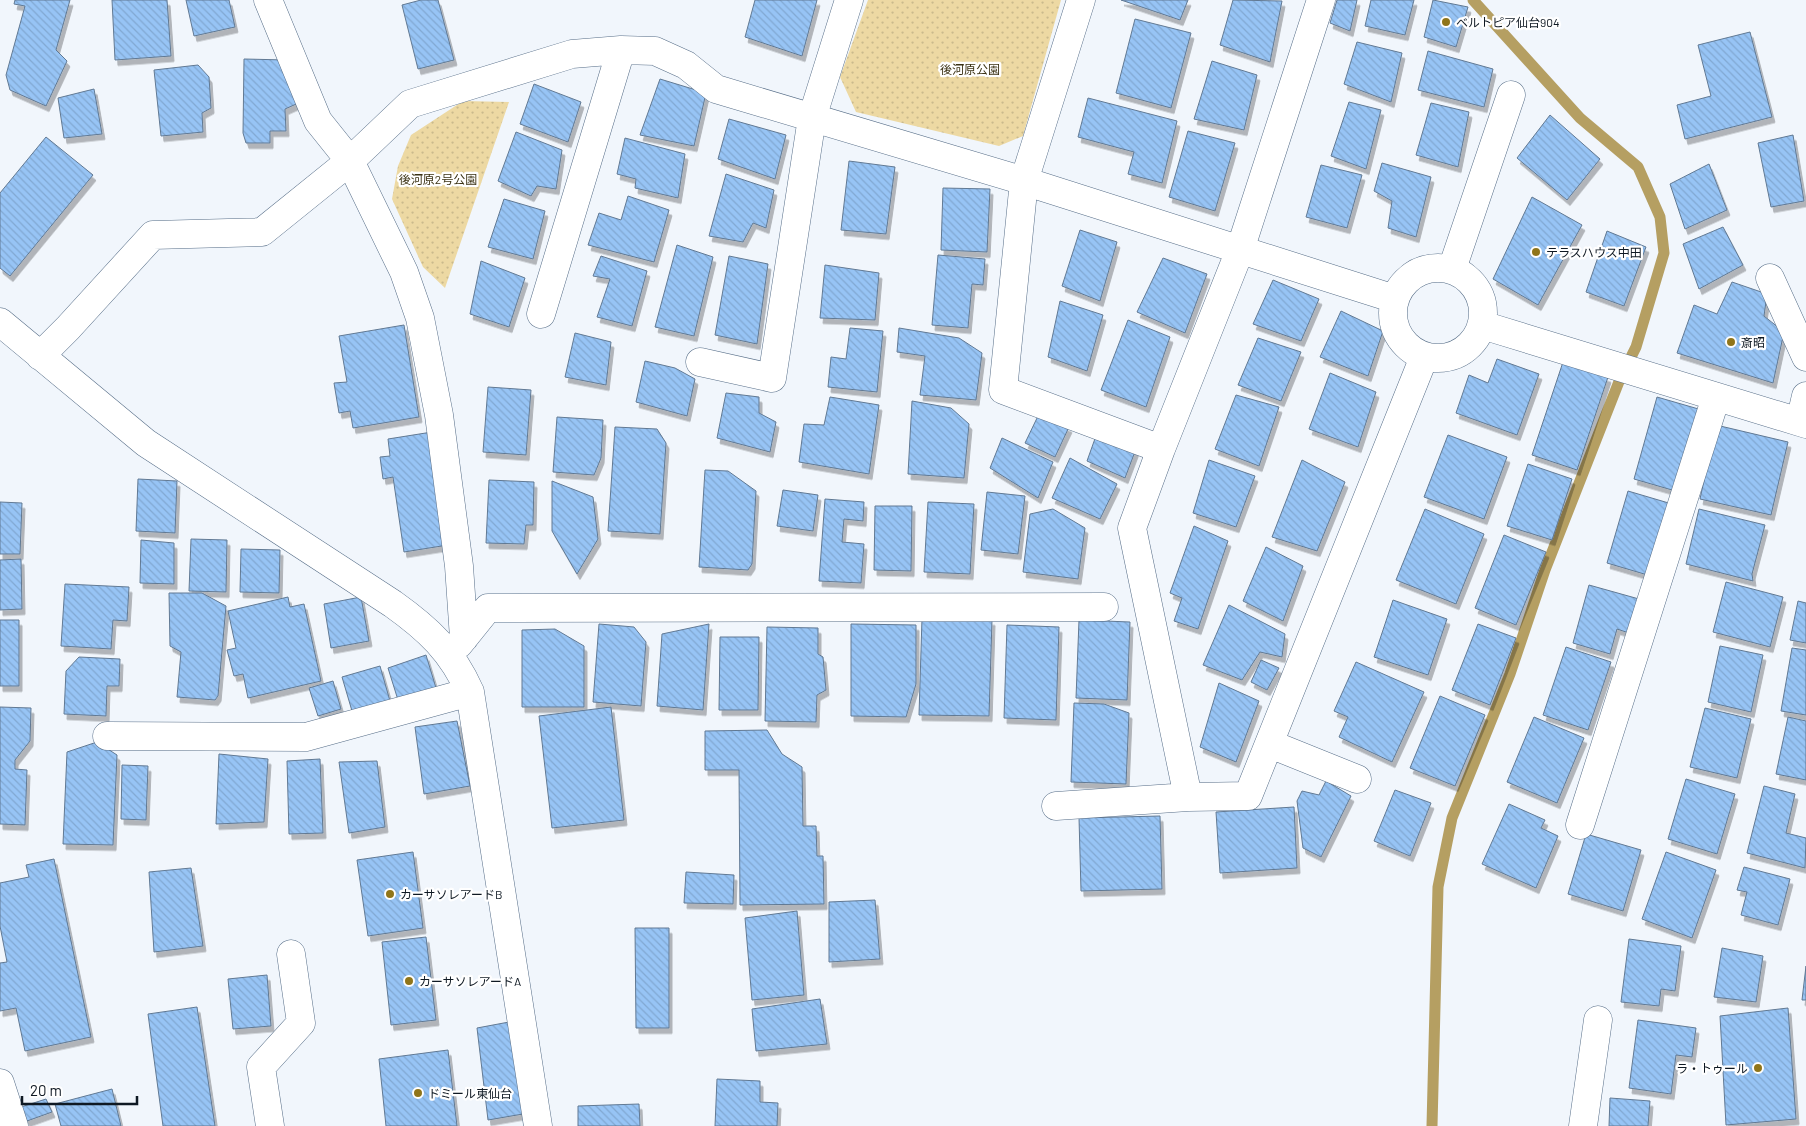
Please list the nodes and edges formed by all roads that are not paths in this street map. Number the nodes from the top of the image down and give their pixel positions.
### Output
1 (268, 0) edge
2 (849, 0) edge
3 (1081, 0) edge
4 (1321, 0) edge
5 (621, 50) junction
6 (1511, 95) dead end
7 (812, 118) junction
8 (350, 161) junction
9 (1024, 181) junction
10 (1240, 250) junction
11 (1452, 269) junction
12 (1770, 278) dead end
13 (1395, 299) junction
14 (541, 314) dead end
15 (0, 322) edge
16 (1482, 326) junction
17 (40, 356) junction
18 (1424, 357) junction
19 (1806, 357) edge
20 (700, 362) dead end
21 (1806, 396) edge
22 (1716, 397) junction
23 (1803, 423) edge
24 (1161, 449) junction
25 (1104, 607) dead end
26 (457, 646) junction
27 (470, 692) junction
28 (107, 736) dead end
29 (1270, 744) junction
30 (1357, 779) dead end
31 (1188, 797) junction
32 (1056, 806) dead end
33 (1580, 825) dead end
34 (291, 954) dead end
35 (1598, 1020) dead end
36 (0, 1082) edge
37 (14, 1126) edge
38 (270, 1126) edge
39 (538, 1126) edge
40 (1583, 1126) edge

1 - 8 street
2 - 7 street
3 - 9 street
4 - 10 street
5 - 7 street
5 - 8 street
5 - 14 street
6 - 11 street
7 - 9 street
7 - 20 street
8 - 17 street
8 - 26 street
9 - 10 street
9 - 24 street
10 - 13 street
10 - 24 street
11 - 13 street
11 - 16 street
12 - 19 street
13 - 18 street
15 - 17 street
16 - 18 street
16 - 22 street
17 - 26 street
18 - 29 street
21 - 23 street
22 - 23 street
22 - 33 street
24 - 31 street
25 - 26 street
26 - 27 street
27 - 28 street
27 - 39 street
29 - 30 street
29 - 31 street
31 - 32 street
34 - 38 street
35 - 40 street
36 - 37 street

